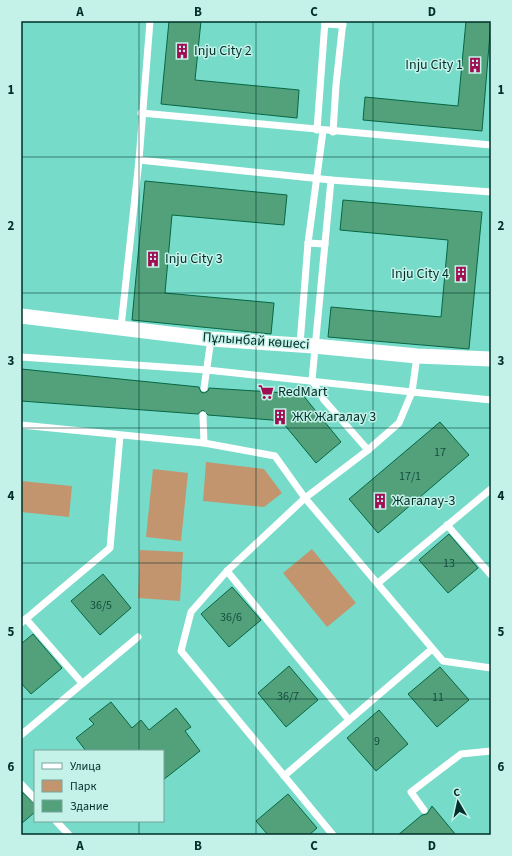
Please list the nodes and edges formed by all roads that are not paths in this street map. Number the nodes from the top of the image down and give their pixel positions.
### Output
1 (150, 21) edge
2 (325, 23) edge
3 (343, 23) edge
4 (141, 113) junction
5 (320, 131) junction
6 (333, 132) junction
7 (491, 145) edge
8 (139, 160) junction
9 (316, 179) junction
10 (331, 180) junction
11 (491, 192) edge
12 (308, 243) junction
13 (325, 244) junction
14 (21, 316) edge
15 (121, 327) junction
16 (211, 338) junction
17 (307, 345) junction
18 (417, 356) junction
19 (21, 357) edge
20 (491, 359) edge
21 (207, 370) junction
22 (312, 380) junction
23 (204, 388) dead end
24 (412, 392) junction
25 (491, 400) edge
26 (203, 415) dead end
27 (21, 425) edge
28 (120, 436) junction
29 (204, 443) junction
30 (368, 450) junction
31 (491, 489) edge
32 (305, 498) junction
33 (447, 525) junction
34 (227, 571) junction
35 (491, 576) edge
36 (378, 582) junction
37 (24, 621) edge
38 (138, 637) dead end
39 (432, 649) junction
40 (491, 668) edge
41 (82, 684) junction
42 (349, 720) junction
43 (21, 735) edge
44 (491, 751) edge
45 (284, 776) junction
46 (21, 784) edge
47 (34, 798) edge
48 (424, 810) dead end
49 (57, 822) edge
50 (69, 835) edge
51 (333, 835) edge

1 - 4 lane
2 - 3 lane
2 - 5 lane
3 - 6 lane
4 - 5 lane
4 - 8 lane
5 - 6 lane
5 - 9 lane
6 - 7 lane
8 - 9 lane
8 - 15 lane
9 - 10 lane
9 - 12 lane
10 - 11 lane
10 - 13 lane
12 - 13 lane
12 - 17 lane
13 - 17 lane
14 - 15 street, Пұлынбай көшесі
15 - 16 street, Пұлынбай көшесі
16 - 17 street, Пұлынбай көшесі
16 - 21 lane
17 - 18 street, Пұлынбай көшесі
17 - 22 lane
18 - 20 street, Пұлынбай көшесі
18 - 24 lane
19 - 21 lane
21 - 22 lane
21 - 23 lane
22 - 24 lane
22 - 30 lane
24 - 25 lane
24 - 30 lane
26 - 29 lane
27 - 28 lane
28 - 29 lane
28 - 37 lane
29 - 32 lane
30 - 32 lane
31 - 33 lane
32 - 34 lane
32 - 36 lane
33 - 35 lane
33 - 36 lane
34 - 42 lane
34 - 45 lane
36 - 39 lane
37 - 41 lane
38 - 41 lane
39 - 40 lane
39 - 42 lane
41 - 43 lane
42 - 45 lane
44 - 48 lane
45 - 51 lane
46 - 47 lane
49 - 50 lane

